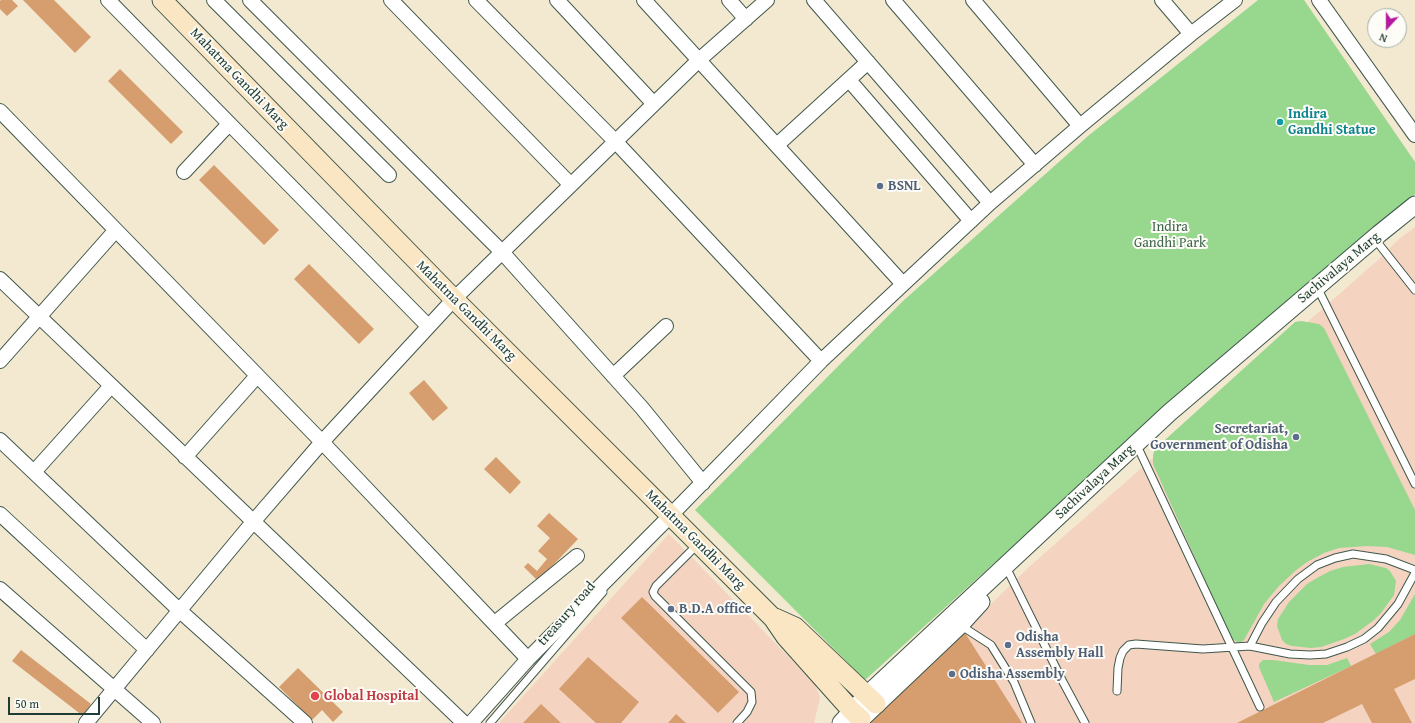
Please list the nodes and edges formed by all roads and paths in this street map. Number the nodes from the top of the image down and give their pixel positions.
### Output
1 (108, 0) edge
2 (162, 0) edge
3 (214, 0) edge
4 (250, 0) edge
5 (392, 0) edge
6 (476, 0) edge
7 (557, 0) edge
8 (644, 0) edge
9 (728, 0) edge
10 (767, 0) edge
11 (814, 0) edge
12 (894, 0) edge
13 (973, 0) edge
14 (1162, 0) edge
15 (1235, 0) edge
16 (1319, 0) edge
17 (746, 19) junction
18 (1191, 34) junction
19 (699, 60) junction
20 (868, 62) junction
21 (849, 80) junction
22 (654, 104) junction
23 (0, 111) edge
24 (229, 124) junction
25 (1080, 126) junction
26 (1415, 135) edge
27 (615, 141) junction
28 (777, 145) junction
29 (1035, 165) junction
30 (184, 172) dead end
31 (389, 175) dead end
32 (570, 184) junction
33 (990, 203) junction
34 (1415, 205) edge
35 (1415, 215) edge
36 (971, 221) junction
37 (116, 231) junction
38 (1378, 243) junction
39 (502, 252) junction
40 (0, 279) edge
41 (903, 284) junction
42 (1415, 290) edge
43 (1319, 291) junction
44 (454, 299) junction
45 (38, 316) junction
46 (428, 326) junction
47 (666, 326) dead end
48 (0, 360) edge
49 (821, 361) junction
50 (257, 376) junction
51 (613, 376) junction
52 (111, 386) junction
53 (0, 440) edge
54 (322, 442) junction
55 (1140, 452) junction
56 (185, 457) junction
57 (34, 472) junction
58 (702, 483) junction
59 (1415, 484) edge
60 (0, 514) edge
61 (667, 519) junction
62 (253, 522) junction
63 (699, 543) junction
64 (577, 556) dead end
65 (1415, 570) edge
66 (1008, 571) junction
67 (1415, 573) edge
68 (0, 589) edge
69 (179, 610) junction
70 (773, 618) junction
71 (495, 623) junction
72 (960, 626) junction
73 (1231, 646) junction
74 (1250, 646) junction
75 (147, 650) junction
76 (528, 659) junction
77 (114, 690) junction
78 (1117, 690) dead end
79 (872, 700) junction
80 (1260, 707) dead end
81 (853, 719) edge
82 (86, 723) edge
83 (153, 723) edge
84 (304, 723) edge
85 (464, 723) edge
86 (471, 723) edge
87 (490, 723) edge
88 (738, 723) edge
89 (1031, 723) edge
90 (1085, 723) edge

1 - 24 street
2 - 44 main road, Mahatma Gandhi Marg
3 - 31 street
4 - 39 street
5 - 32 street
6 - 27 street
7 - 22 street
8 - 19 street
9 - 17 street
10 - 17 street
11 - 20 street
12 - 29 street
13 - 25 street
14 - 18 street
15 - 18 street
16 - 26 street
17 - 19 street
18 - 25 street
19 - 22 street
19 - 28 street
20 - 21 street
20 - 33 street
21 - 28 street
21 - 36 street
22 - 27 street
23 - 37 street
24 - 30 street
24 - 46 street
25 - 29 street
27 - 32 street
27 - 49 street
28 - 41 street
29 - 33 street
32 - 39 street
33 - 36 street
34 - 79 street, Sachivalaya Marg
35 - 38 street, Sachivalaya Marg
36 - 41 street
37 - 45 street
37 - 50 street
38 - 42 lane
38 - 43 street, Sachivalaya Marg
39 - 44 street
39 - 51 street
40 - 45 street
41 - 49 street
43 - 55 street, Sachivalaya Marg
43 - 59 lane
44 - 46 street
44 - 61 main road, Mahatma Gandhi Marg
45 - 48 street
45 - 52 street
46 - 54 street
47 - 51 street
49 - 58 street
50 - 54 street
50 - 56 street
51 - 58 street
52 - 56 street
52 - 57 street
53 - 57 street
54 - 62 street
54 - 71 street
55 - 66 street, Sachivalaya Marg
55 - 73 lane
56 - 62 street
57 - 69 street
58 - 61 street
60 - 75 street
61 - 63 main road, Mahatma Gandhi Marg
61 - 76 street
61 - 87 lane, treasury road
62 - 69 street
62 - 85 street
63 - 70 main road, Mahatma Gandhi Marg
63 - 88 lane
64 - 71 street
65 - 74 lane
66 - 72 street, Sachivalaya Marg
66 - 90 lane
67 - 74 lane
68 - 77 street
69 - 75 street
69 - 84 street
70 - 79 main road, Mahatma Gandhi Marg
70 - 81 main road, Mahatma Gandhi Marg
71 - 76 street
72 - 79 street, Sachivalaya Marg
72 - 89 lane
73 - 74 lane
73 - 78 lane
73 - 80 lane
75 - 77 street
76 - 86 street
77 - 82 street
77 - 83 street
79 - 81 street, Sachivalaya Marg

